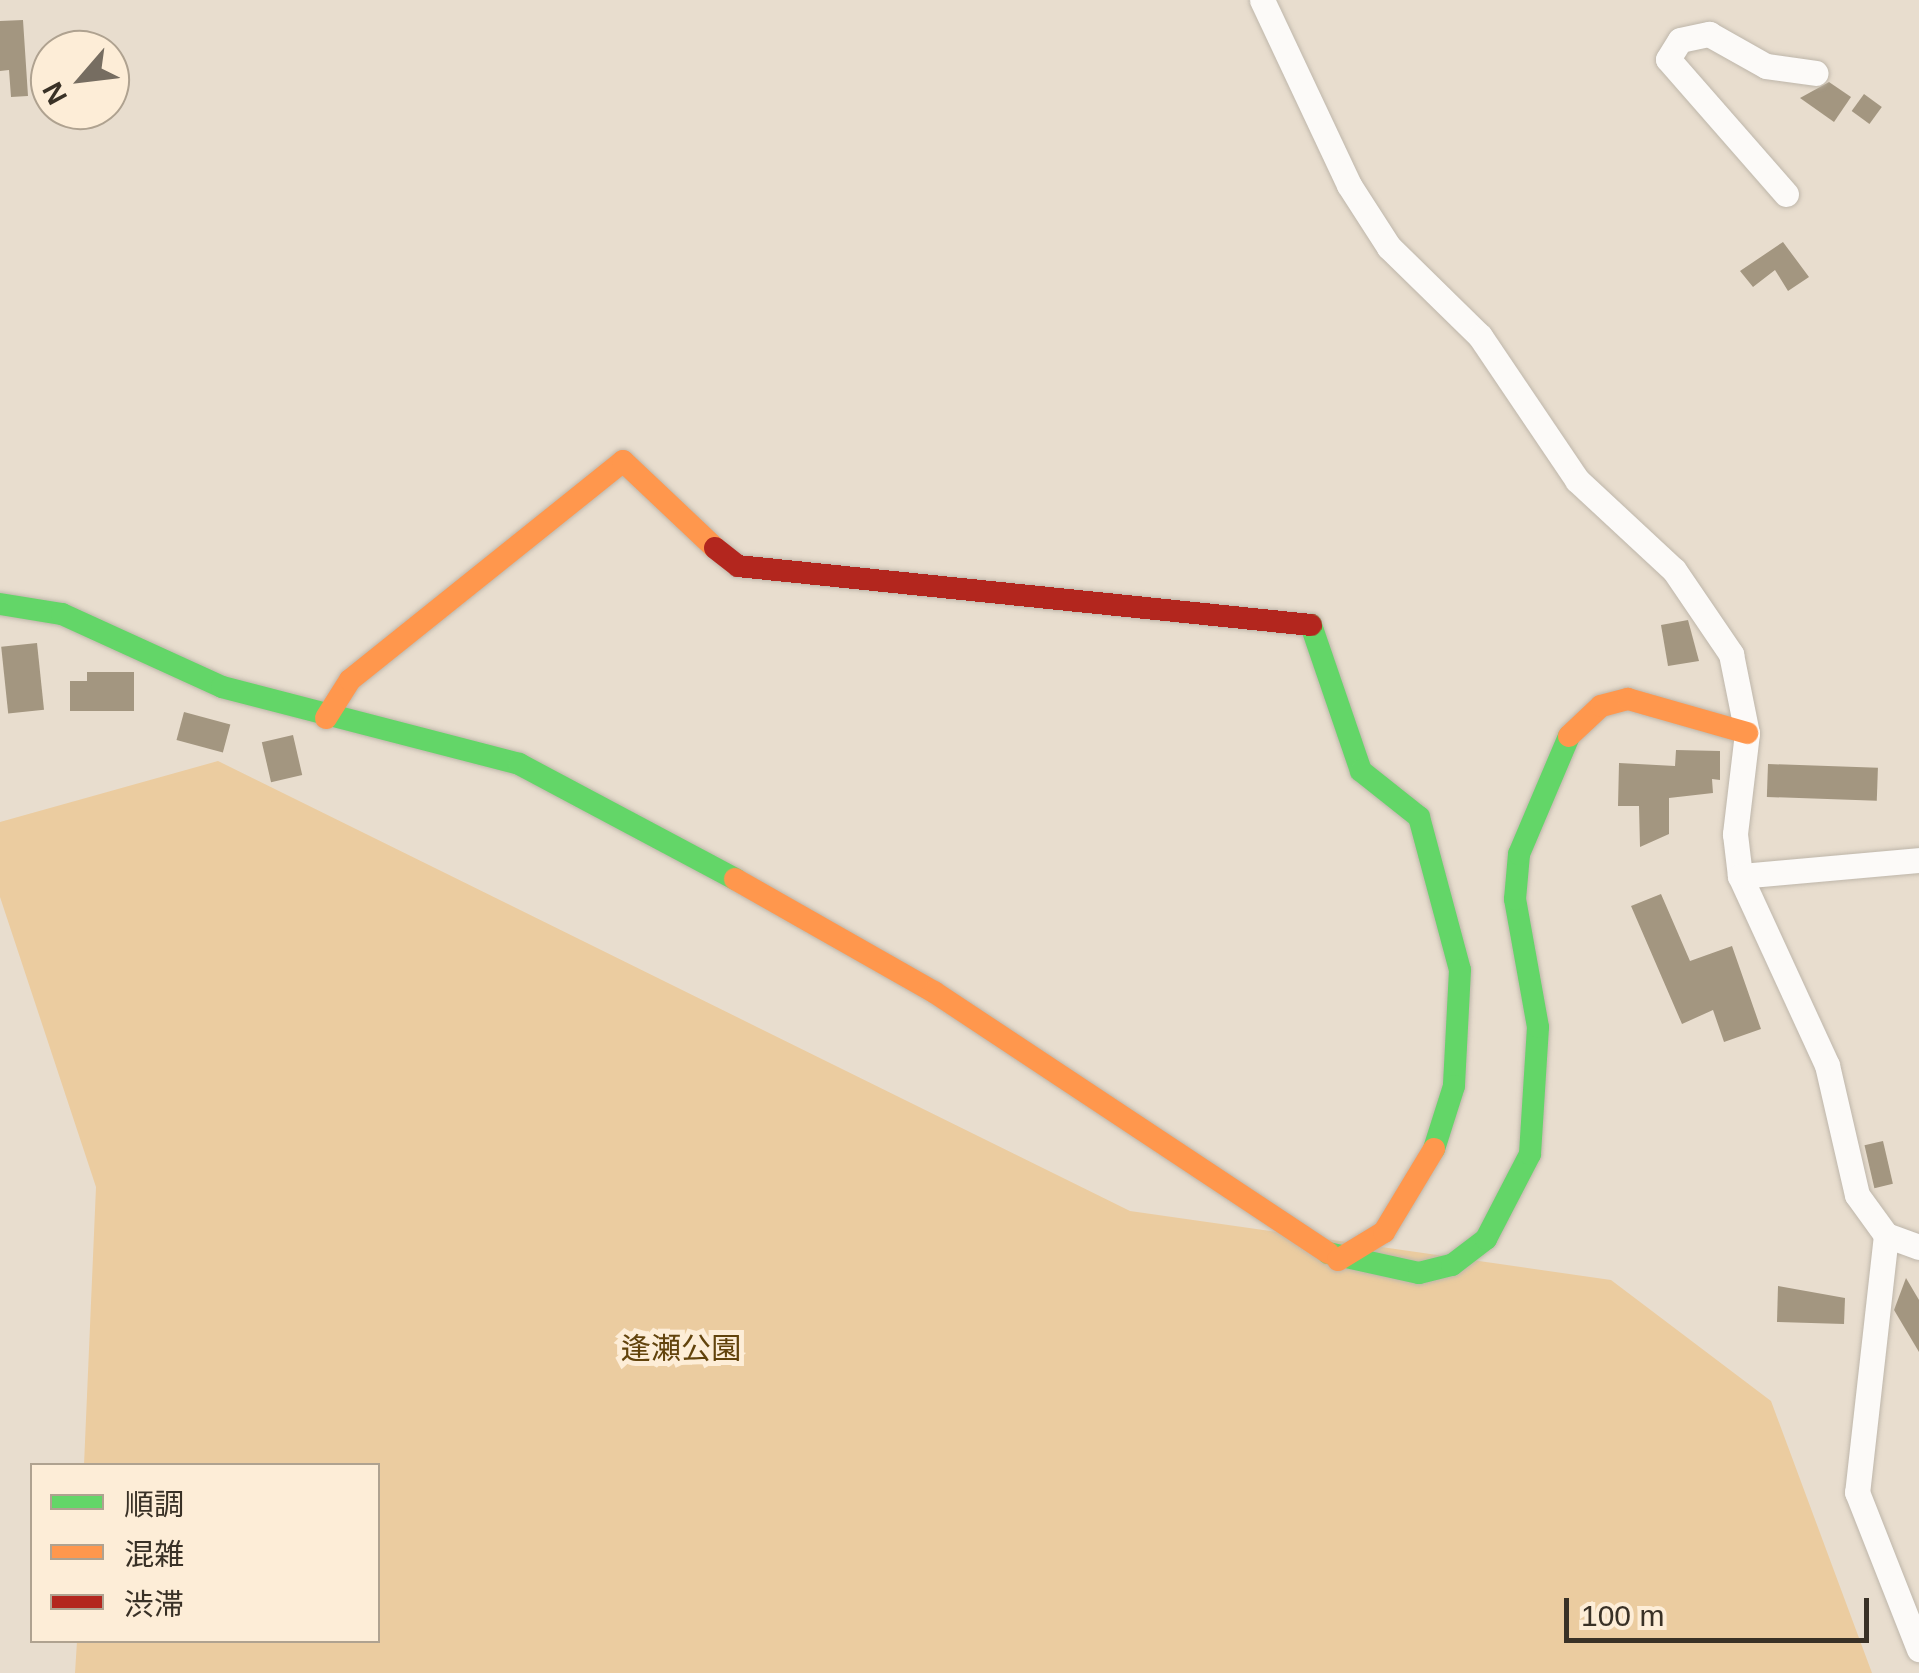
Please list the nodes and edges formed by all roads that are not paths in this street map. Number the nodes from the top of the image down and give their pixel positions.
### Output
1 (1262, 0) edge
2 (1816, 73) dead end
3 (1786, 194) dead end
4 (0, 604) edge
5 (326, 718) junction
6 (1747, 733) junction
7 (1919, 860) edge
8 (1740, 876) junction
9 (1886, 1234) junction
10 (1919, 1247) edge
11 (1338, 1260) junction
12 (1919, 1649) edge

1 - 6 street
2 - 3 street
4 - 5 street
5 - 11 street
5 - 11 street
6 - 8 street
6 - 11 street
7 - 8 street
8 - 9 street
9 - 10 street
9 - 12 street

